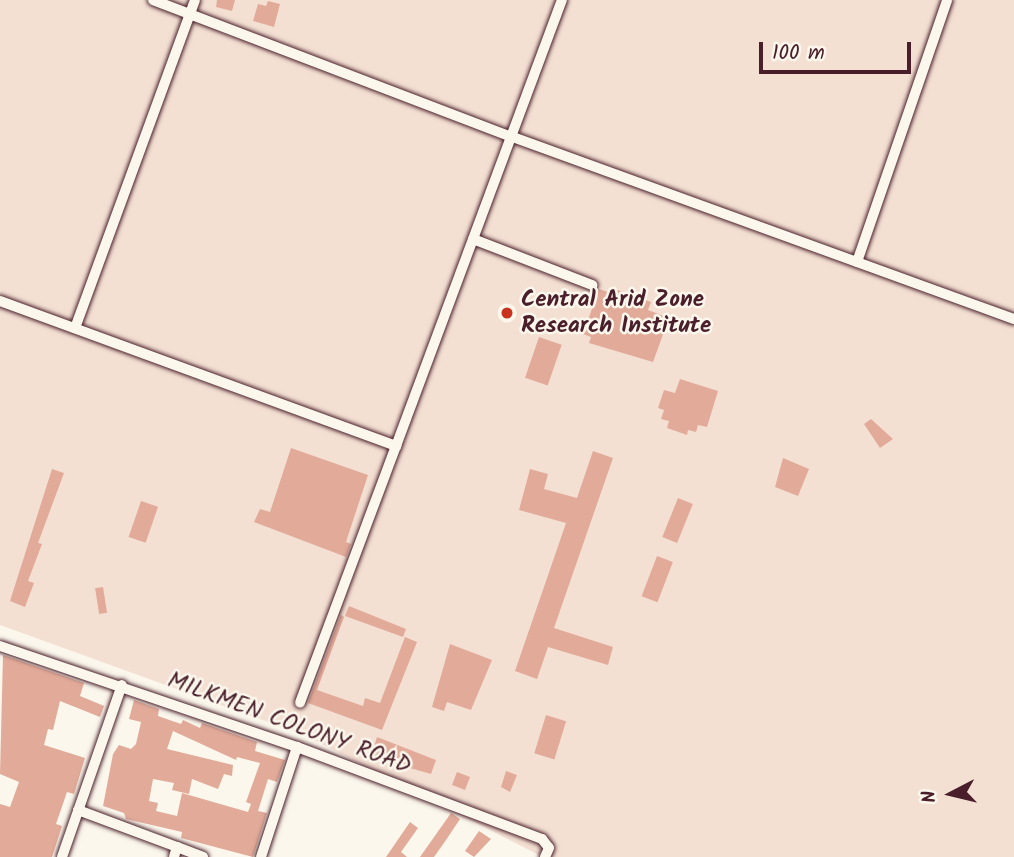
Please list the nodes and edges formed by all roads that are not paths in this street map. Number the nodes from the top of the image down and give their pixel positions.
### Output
1 (153, 0) edge
2 (195, 0) edge
3 (562, 0) edge
4 (947, 0) edge
5 (190, 13) junction
6 (510, 136) junction
7 (473, 239) junction
8 (858, 262) junction
9 (592, 285) dead end
10 (0, 301) edge
11 (1014, 319) edge
12 (75, 328) junction
13 (396, 446) junction
14 (0, 646) edge
15 (122, 685) junction
16 (300, 703) dead end
17 (296, 747) junction
18 (78, 810) junction
19 (176, 852) edge
20 (62, 857) edge
21 (203, 857) edge
22 (261, 857) edge
23 (545, 857) edge

1 - 5 street
2 - 5 street
3 - 6 street
4 - 8 street
5 - 6 street
5 - 12 street
6 - 7 street
6 - 8 street
7 - 9 street
7 - 13 street
8 - 11 street
10 - 12 street
12 - 13 street
13 - 16 street
14 - 15 street, MILKMEN COLONY ROAD
15 - 17 street, MILKMEN COLONY ROAD
15 - 18 street
17 - 22 street
17 - 23 street, MILKMEN COLONY ROAD
18 - 19 street
18 - 20 street
19 - 21 street

